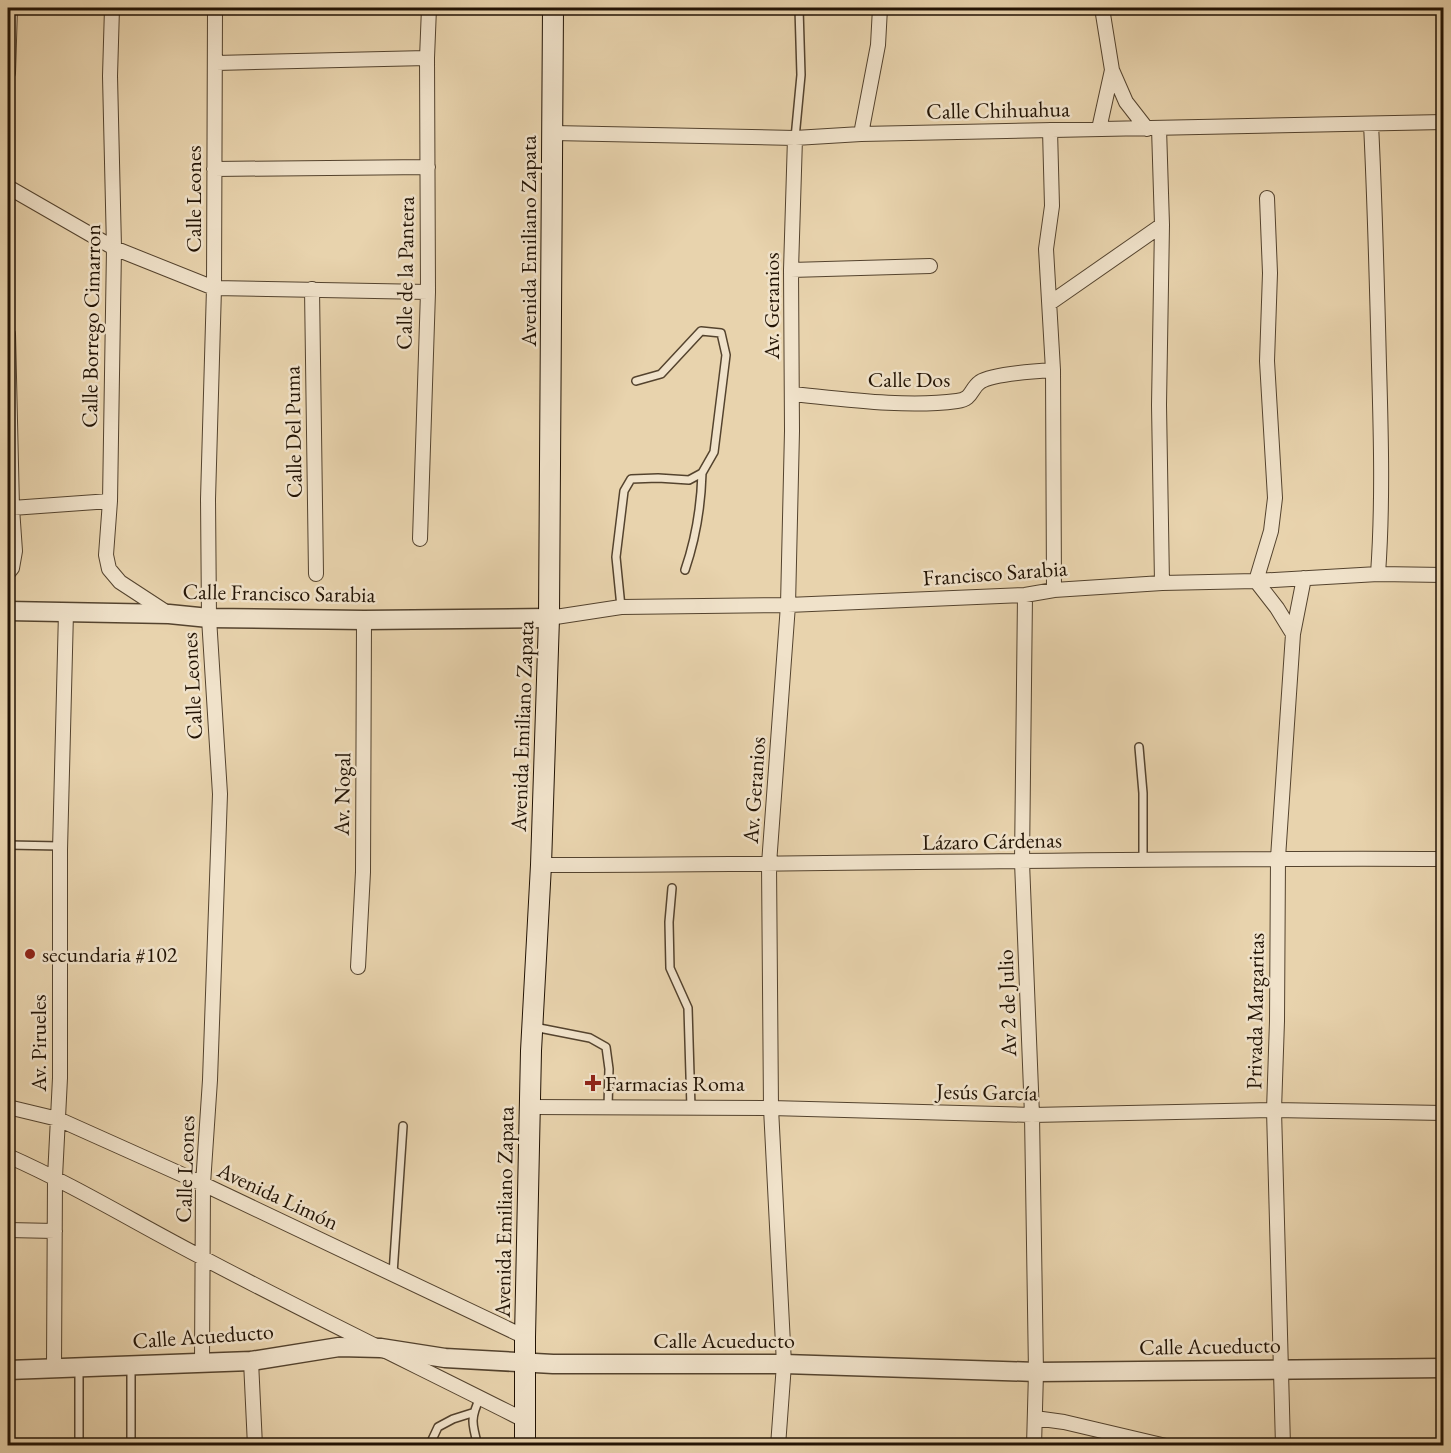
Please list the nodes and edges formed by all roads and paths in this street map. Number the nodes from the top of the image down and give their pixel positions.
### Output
1 (10, 8) edge
2 (112, 8) edge
3 (214, 8) edge
4 (429, 8) edge
5 (553, 8) edge
6 (799, 8) edge
7 (880, 8) edge
8 (1102, 8) edge
9 (427, 58) junction
10 (216, 63) junction
11 (1112, 70) junction
12 (8, 73) edge
13 (1443, 122) edge
14 (1371, 124) junction
15 (1099, 129) junction
16 (1153, 129) junction
17 (1050, 130) junction
18 (553, 133) junction
19 (861, 134) junction
20 (795, 138) junction
21 (428, 167) junction
22 (214, 170) junction
23 (8, 187) edge
24 (1267, 198) dead end
25 (1162, 225) junction
26 (114, 248) junction
27 (930, 266) dead end
28 (791, 270) junction
29 (214, 288) junction
30 (312, 289) junction
31 (428, 292) junction
32 (1050, 303) junction
33 (8, 334) edge
34 (1053, 370) junction
35 (636, 381) dead end
36 (792, 394) junction
37 (702, 473) junction
38 (110, 501) junction
39 (12, 508) junction
40 (420, 539) dead end
41 (685, 570) dead end
42 (8, 573) edge
43 (315, 574) dead end
44 (1378, 574) junction
45 (1443, 575) edge
46 (1304, 578) junction
47 (1256, 581) junction
48 (1162, 583) junction
49 (1054, 590) junction
50 (1025, 595) junction
51 (788, 605) junction
52 (621, 607) junction
53 (8, 611) edge
54 (66, 612) junction
55 (169, 614) junction
56 (209, 618) junction
57 (549, 618) junction
58 (364, 620) junction
59 (1293, 634) junction
60 (1139, 747) dead end
61 (8, 845) edge
62 (60, 846) junction
63 (1278, 858) junction
64 (1443, 859) edge
65 (1143, 860) junction
66 (1022, 862) junction
67 (770, 864) junction
68 (542, 865) junction
69 (672, 888) dead end
70 (358, 967) dead end
71 (532, 1026) junction
72 (8, 1107) edge
73 (531, 1107) junction
74 (608, 1107) junction
75 (691, 1108) junction
76 (771, 1108) junction
77 (1274, 1110) junction
78 (1443, 1113) edge
79 (1032, 1115) junction
80 (58, 1119) junction
81 (403, 1126) dead end
82 (8, 1156) edge
83 (55, 1177) junction
84 (203, 1184) junction
85 (8, 1230) edge
86 (55, 1231) junction
87 (204, 1259) junction
88 (393, 1274) junction
89 (525, 1337) junction
90 (381, 1348) junction
91 (251, 1361) junction
92 (202, 1362) junction
93 (526, 1363) junction
94 (784, 1364) junction
95 (131, 1365) junction
96 (79, 1367) junction
97 (54, 1368) junction
98 (1443, 1368) edge
99 (1282, 1369) junction
100 (8, 1370) edge
101 (1036, 1372) junction
102 (480, 1398) junction
103 (472, 1413) junction
104 (1035, 1418) junction
105 (526, 1421) junction
106 (431, 1442) dead end
107 (79, 1446) edge
108 (130, 1446) edge
109 (255, 1446) edge
110 (478, 1446) edge
111 (525, 1446) edge
112 (778, 1446) edge
113 (1034, 1446) edge
114 (1166, 1446) edge
115 (1283, 1446) edge

1 - 12 street
2 - 26 street, Calle Borrego Cimarron
3 - 10 street, Calle Leones
4 - 9 street, Calle de la Pantera
5 - 18 main road, Avenida Emiliano Zapata
6 - 20 lane
7 - 19 street
8 - 11 street
9 - 10 street
9 - 21 street, Calle de la Pantera
10 - 22 street, Calle Leones
11 - 15 street
11 - 16 street
13 - 14 street, Calle Chihuahua
14 - 16 street, Calle Chihuahua
14 - 44 street
15 - 16 street, Calle Chihuahua
15 - 17 street, Calle Chihuahua
16 - 25 street
17 - 19 street, Calle Chihuahua
17 - 32 street
18 - 20 street, Calle Chihuahua
18 - 57 main road, Avenida Emiliano Zapata
19 - 20 street, Calle Chihuahua
20 - 28 street, Av. Geranios
21 - 22 street
21 - 31 street, Calle de la Pantera
22 - 29 street, Calle Leones
23 - 26 street
24 - 47 street
25 - 32 street
25 - 48 street
26 - 29 street
26 - 38 street, Calle Borrego Cimarron
27 - 28 street
28 - 36 street, Av. Geranios
29 - 30 street
29 - 56 street, Calle Leones
30 - 31 street
30 - 43 street, Calle Del Puma
31 - 40 street, Calle de la Pantera
32 - 34 street
33 - 39 street
34 - 36 street, Calle Dos
34 - 49 street
35 - 37 lane
36 - 51 street, Av. Geranios
37 - 41 lane
37 - 52 lane
38 - 39 street
38 - 55 street, Calle Borrego Cimarron
39 - 42 street
44 - 45 street, Francisco Sarabia
44 - 46 street, Francisco Sarabia
46 - 47 street, Francisco Sarabia
46 - 59 street, Privada Margaritas
47 - 48 street, Francisco Sarabia
47 - 59 street
48 - 49 street, Francisco Sarabia
49 - 50 street, Francisco Sarabia
50 - 51 street, Francisco Sarabia
50 - 66 street, Av 2 de Julio
51 - 52 street, Francisco Sarabia
51 - 67 street, Av. Geranios
52 - 57 street, Francisco Sarabia
53 - 54 street, Calle Francisco Sarabia
54 - 55 street, Calle Francisco Sarabia
54 - 62 street, Av. Pirueles
55 - 56 street, Calle Francisco Sarabia
56 - 58 street, Calle Francisco Sarabia
56 - 84 street, Calle Leones
57 - 58 street, Calle Francisco Sarabia
57 - 68 main road, Avenida Emiliano Zapata
58 - 70 street, Av. Nogal
59 - 63 street, Privada Margaritas
60 - 65 lane
61 - 62 lane
62 - 80 street, Av. Pirueles
63 - 64 street, Lázaro Cárdenas
63 - 65 street, Lázaro Cárdenas
63 - 77 street, Privada Margaritas
65 - 66 street, Lázaro Cárdenas
66 - 67 street, Lázaro Cárdenas
66 - 79 street, Av 2 de Julio
67 - 68 street, Lázaro Cárdenas
67 - 76 street, Av. Geranios
68 - 71 main road, Avenida Emiliano Zapata
69 - 75 lane
71 - 73 main road, Avenida Emiliano Zapata
71 - 74 lane
72 - 80 street, Avenida Limón
73 - 74 street, Jesús García
73 - 89 main road, Avenida Emiliano Zapata
74 - 75 street, Jesús García
75 - 76 street, Jesús García
76 - 79 street, Jesús García
76 - 94 street, Av. Geranios
77 - 78 street, Jesús García
77 - 79 street, Jesús García
77 - 99 street, Privada Margaritas
79 - 101 street, Av 2 de Julio
80 - 83 street, Av. Pirueles
80 - 84 street, Avenida Limón
81 - 88 lane
82 - 83 street
83 - 86 street, Av. Pirueles
83 - 87 street
84 - 87 street, Calle Leones
84 - 88 street, Avenida Limón
85 - 86 street
86 - 97 street, Av. Pirueles
87 - 90 street
87 - 92 street, Calle Leones
88 - 89 street, Avenida Limón
89 - 93 main road, Avenida Emiliano Zapata
90 - 91 street, Calle Acueducto
90 - 93 street, Calle Acueducto
90 - 102 street
91 - 92 street, Calle Acueducto
91 - 109 street
92 - 95 street, Calle Acueducto
93 - 94 street, Calle Acueducto
93 - 105 main road, Avenida Emiliano Zapata
94 - 101 street, Calle Acueducto
94 - 112 street, Av. Geranios
95 - 96 street, Calle Acueducto
95 - 108 lane
96 - 97 street, Calle Acueducto
96 - 107 lane
97 - 100 street, Calle Acueducto
98 - 99 street, Calle Acueducto
99 - 101 street, Calle Acueducto
99 - 115 street, Privada Margaritas
101 - 104 street, Av 2 de Julio
102 - 103 lane
102 - 105 street
103 - 106 lane
103 - 110 lane
104 - 113 street, Av 2 de Julio
104 - 114 street
105 - 111 main road, Avenida Emiliano Zapata

